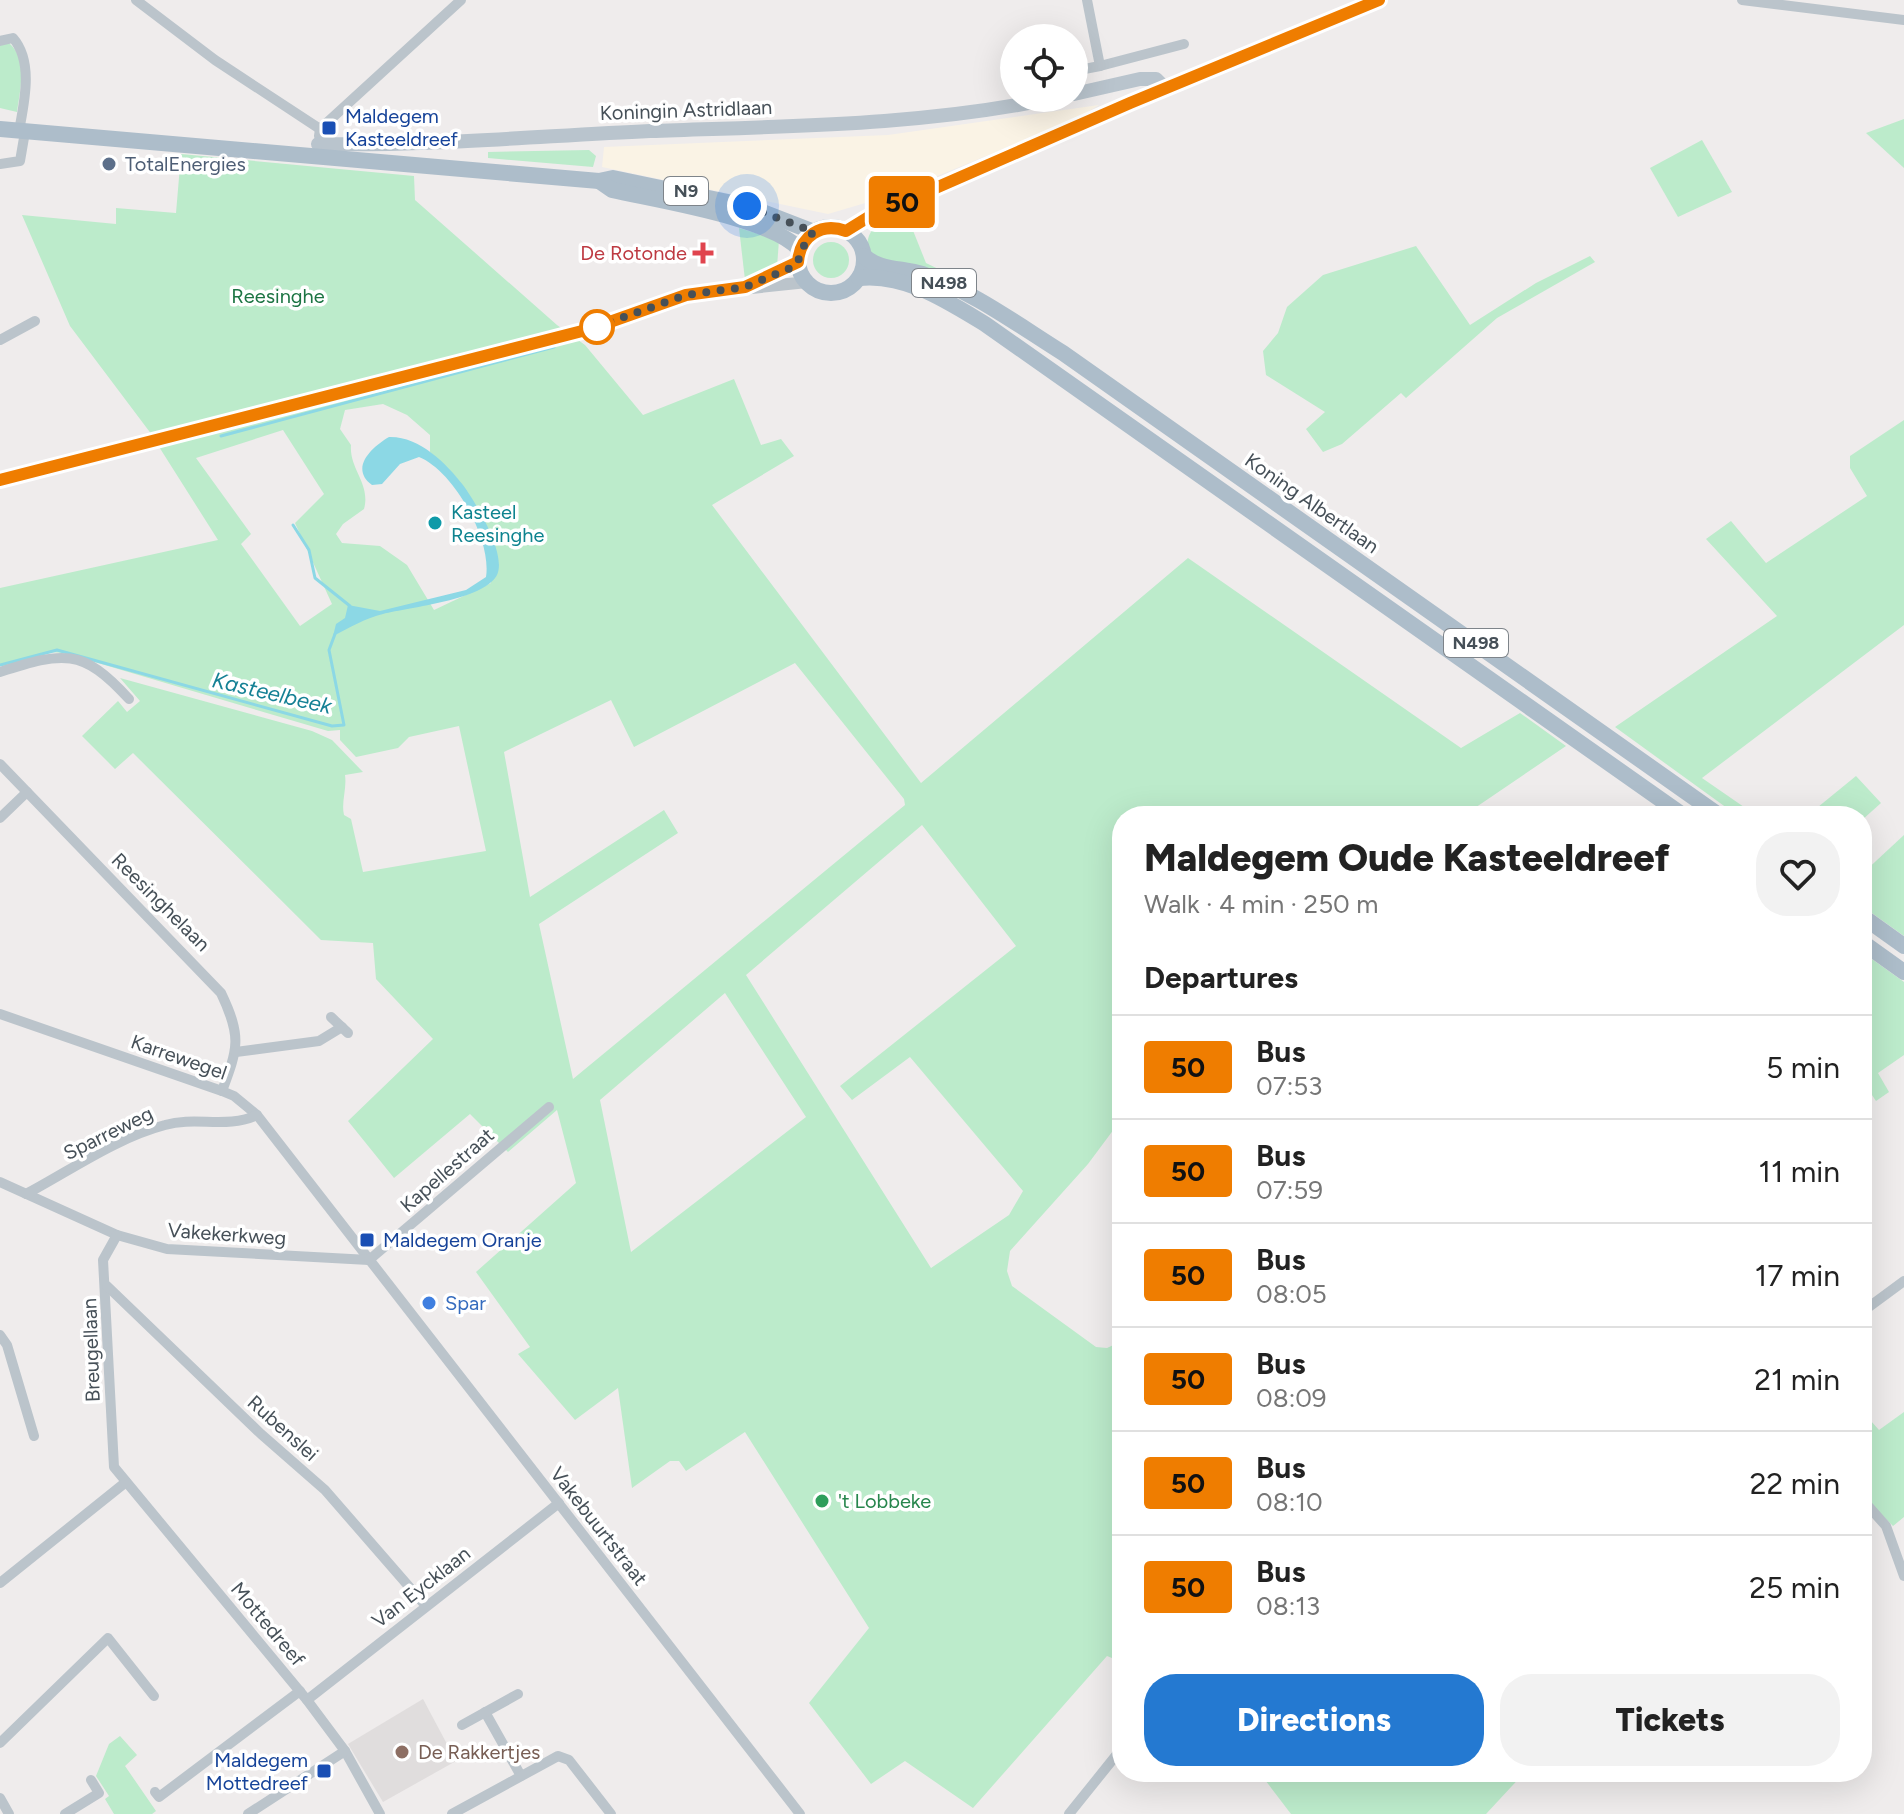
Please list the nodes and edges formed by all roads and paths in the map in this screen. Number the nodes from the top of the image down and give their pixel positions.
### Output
1 (136, 0) edge
2 (461, 0) edge
3 (1087, 0) edge
4 (1379, 0) edge
5 (1742, 0) edge
6 (1904, 20) edge
7 (0, 41) edge
8 (1184, 44) dead end
9 (1100, 66) junction
10 (1088, 68) edge
11 (1165, 88) junction
12 (1088, 91) edge
13 (1000, 107) edge
14 (0, 129) edge
15 (22, 132) junction
16 (318, 142) junction
17 (0, 164) edge
18 (599, 181) junction
19 (896, 205) junction
20 (846, 231) junction
21 (814, 232) junction
22 (861, 249) junction
23 (799, 256) junction
24 (859, 278) junction
25 (807, 282) junction
26 (745, 287) junction
27 (35, 321) dead end
28 (0, 340) edge
29 (1, 478) edge
30 (0, 672) edge
31 (129, 699) dead end
32 (0, 764) edge
33 (27, 792) junction
34 (1670, 806) edge
35 (1706, 806) edge
36 (0, 818) edge
37 (1872, 923) edge
38 (1904, 946) edge
39 (1872, 949) edge
40 (1904, 972) edge
41 (0, 1014) edge
42 (331, 1017) dead end
43 (236, 1052) junction
44 (222, 1091) junction
45 (549, 1107) dead end
46 (257, 1115) junction
47 (0, 1182) edge
48 (26, 1194) junction
49 (117, 1235) junction
50 (369, 1260) junction
51 (1904, 1281) edge
52 (107, 1286) junction
53 (1872, 1305) edge
54 (0, 1335) edge
55 (34, 1436) dead end
56 (114, 1467) joint
57 (126, 1482) junction
58 (559, 1503) junction
59 (1872, 1510) edge
60 (1904, 1576) edge
61 (0, 1583) edge
62 (425, 1605) junction
63 (518, 1694) dead end
64 (154, 1696) dead end
65 (303, 1696) junction
66 (485, 1712) junction
67 (462, 1725) dead end
68 (0, 1743) edge
69 (345, 1751) junction
70 (1112, 1760) edge
71 (521, 1776) junction
72 (91, 1780) dead end
73 (155, 1792) dead end
74 (0, 1798) edge
75 (9, 1814) edge
76 (65, 1814) edge
77 (248, 1814) edge
78 (380, 1814) edge
79 (452, 1814) edge
80 (611, 1814) edge
81 (800, 1814) edge
82 (1069, 1814) edge

1 - 16 street
2 - 16 street
3 - 9 street
4 - 11 main road
5 - 6 street
7 - 15 street
8 - 9 street
9 - 10 street
11 - 12 main road
11 - 19 main road
13 - 16 main road, Koningin Astridlaan
14 - 15 main road, Koningin Astridlaan / N9
15 - 16 main road, Koningin Astridlaan / N9
15 - 17 street
16 - 18 main road, Koningin Astridlaan / N9
18 - 21 main road, Koningin Astridlaan / N9
18 - 23 main road, Koningin Astridlaan / N9
19 - 20 main road
19 - 22 main road
20 - 21 main road
20 - 22 main road
21 - 23 main road
22 - 24 main road
22 - 35 main road, Koning Albertlaan / N498
23 - 25 main road
23 - 26 street
24 - 25 main road
24 - 34 main road, Koning Albertlaan / N498
25 - 26 street
26 - 29 street
27 - 28 street
30 - 31 street
32 - 33 street, Reesinghelaan
33 - 36 street
33 - 43 street, Reesinghelaan
37 - 38 main road
39 - 40 main road
41 - 44 street, Karrewegel
42 - 43 street, Karrewegel
43 - 44 street, Reesinghelaan
44 - 46 street, Karrewegel
45 - 50 street, Kapellestraat
46 - 48 street, Sparreweg
46 - 50 street, Karrewegel
47 - 48 street, Vakekerkweg
48 - 49 street, Vakekerkweg
49 - 50 street, Vakekerkweg
49 - 52 street, Breugellaan
50 - 58 street, Vakebuurtstraat
51 - 53 street
52 - 56 street, Breugellaan
52 - 62 street, Rubenslei
54 - 55 street
56 - 57 street, Mottedreef
57 - 61 street
57 - 65 street, Mottedreef
58 - 62 street, Van Eycklaan
58 - 81 street, Vakebuurtstraat
59 - 60 street
62 - 65 street, Van Eycklaan
63 - 66 street
64 - 68 street
65 - 69 street, Mottedreef
65 - 73 street, Van Eycklaan
66 - 67 street
66 - 71 street
69 - 77 street
69 - 78 street, Mottedreef
70 - 82 street
71 - 79 street
71 - 80 street
72 - 76 street
74 - 75 street

